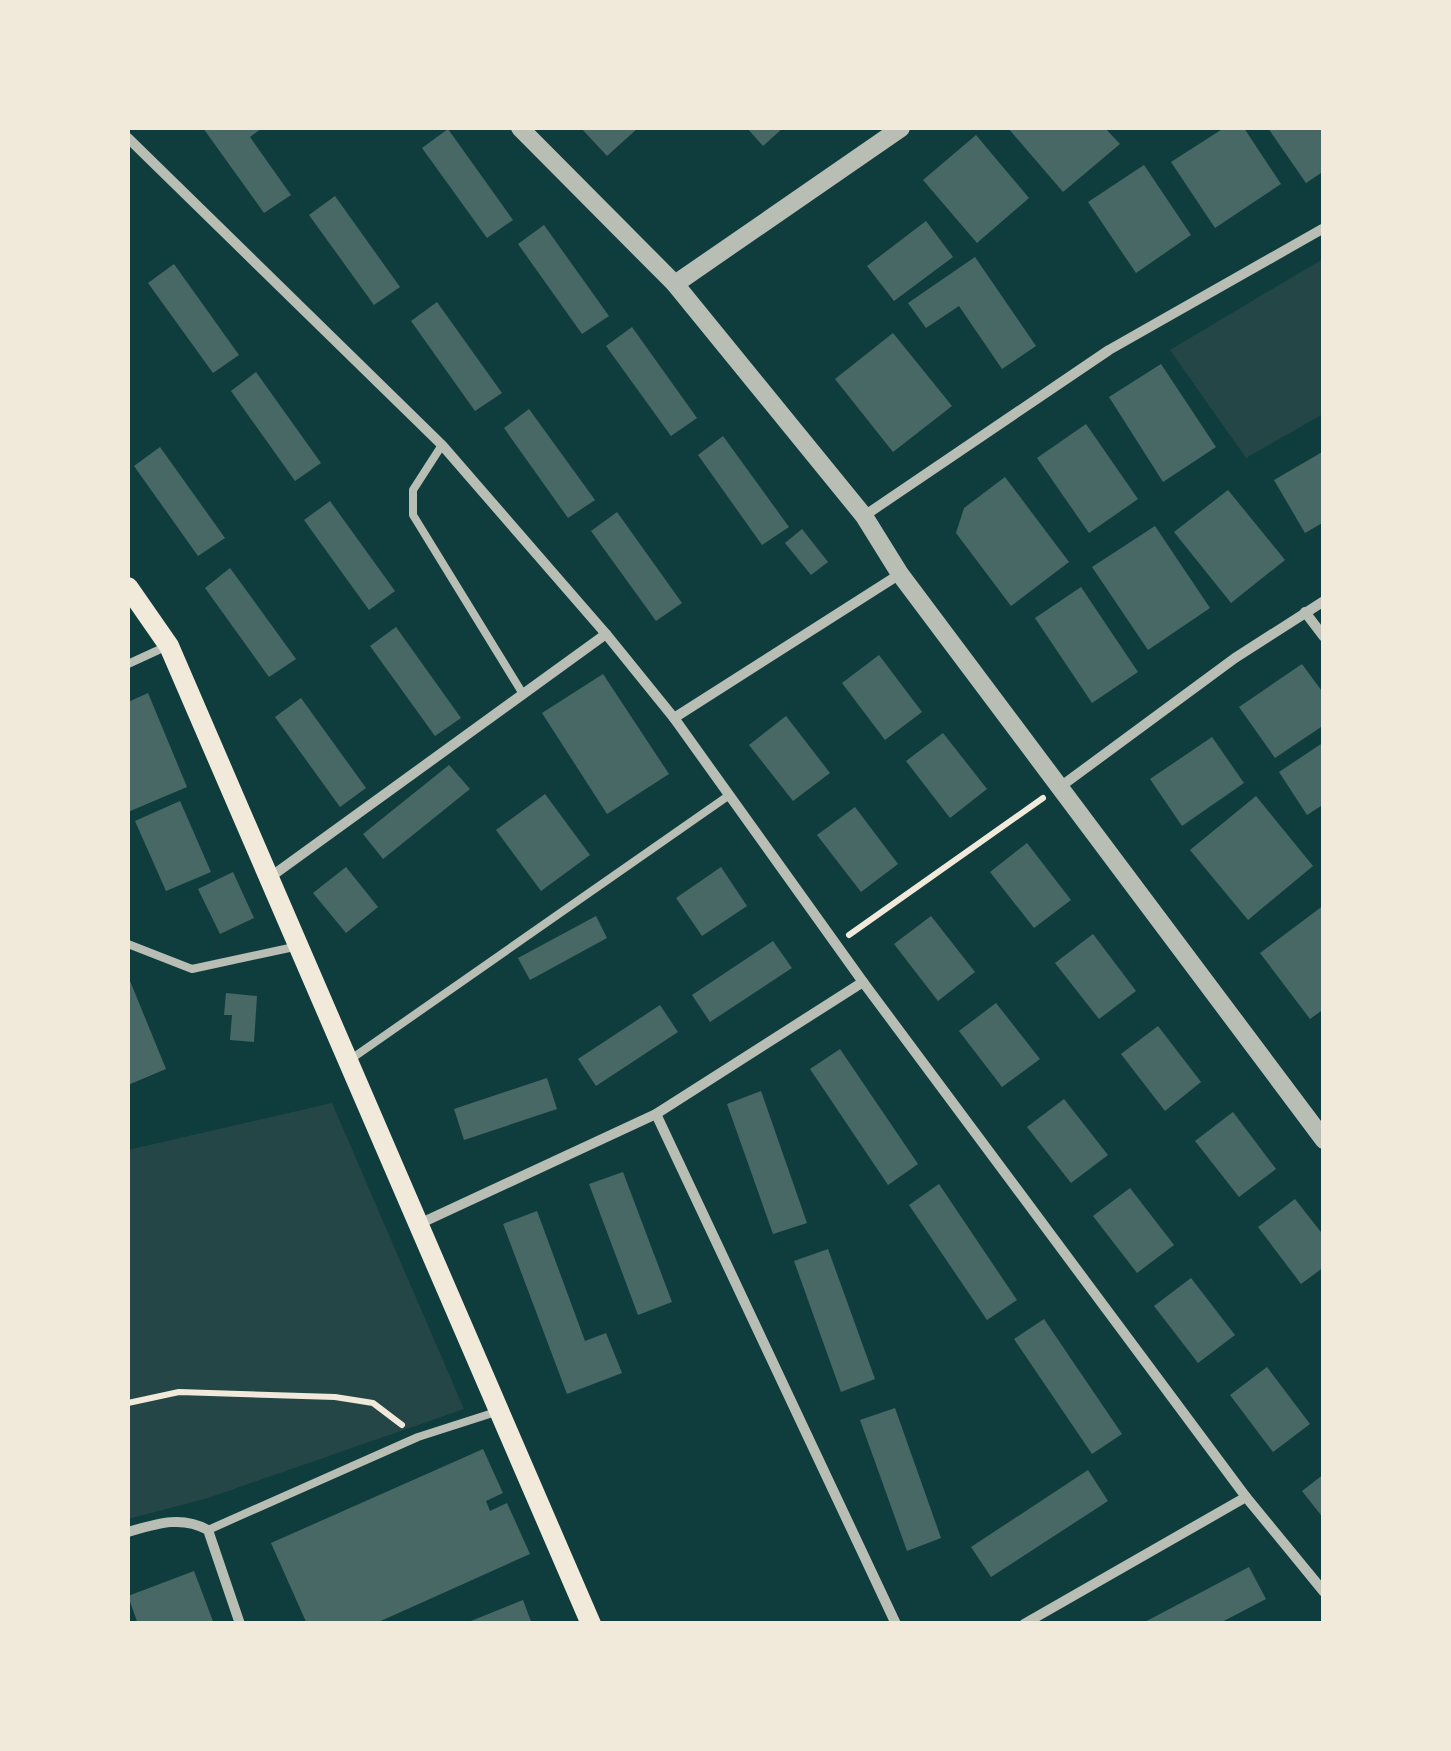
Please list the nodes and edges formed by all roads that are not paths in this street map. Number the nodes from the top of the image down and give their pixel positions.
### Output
1 (520, 128) edge
2 (902, 128) edge
3 (128, 138) edge
4 (1324, 228) edge
5 (675, 284) junction
6 (442, 445) junction
7 (864, 516) junction
8 (900, 574) junction
9 (128, 587) edge
10 (1324, 601) edge
11 (1305, 612) junction
12 (606, 634) junction
13 (1324, 637) edge
14 (169, 646) junction
15 (128, 664) edge
16 (523, 694) junction
17 (674, 718) junction
18 (1060, 786) junction
19 (728, 796) junction
20 (269, 878) junction
21 (128, 944) edge
22 (299, 946) junction
23 (863, 982) junction
24 (347, 1062) junction
25 (656, 1114) junction
26 (1324, 1140) edge
27 (418, 1224) junction
28 (499, 1411) junction
29 (1246, 1497) junction
30 (208, 1530) junction
31 (128, 1532) edge
32 (1324, 1592) edge
33 (240, 1624) edge
34 (591, 1624) edge
35 (896, 1624) edge
36 (1024, 1624) edge

1 - 5 street
2 - 5 street
3 - 6 street
4 - 7 street
5 - 7 street
6 - 12 street
6 - 16 lane
7 - 8 street
8 - 17 street
8 - 18 street
9 - 14 main road
10 - 11 street
11 - 13 street
11 - 18 street
12 - 16 street
12 - 17 street
14 - 15 lane
14 - 20 main road
16 - 20 street
17 - 19 street
18 - 26 street
19 - 23 street
19 - 24 lane
20 - 22 main road
21 - 22 lane
22 - 24 main road
23 - 25 street
23 - 29 street
24 - 27 main road
25 - 27 street
25 - 35 street
27 - 28 main road
28 - 30 lane
28 - 34 main road
29 - 32 street
29 - 36 street
30 - 31 street
30 - 33 street

